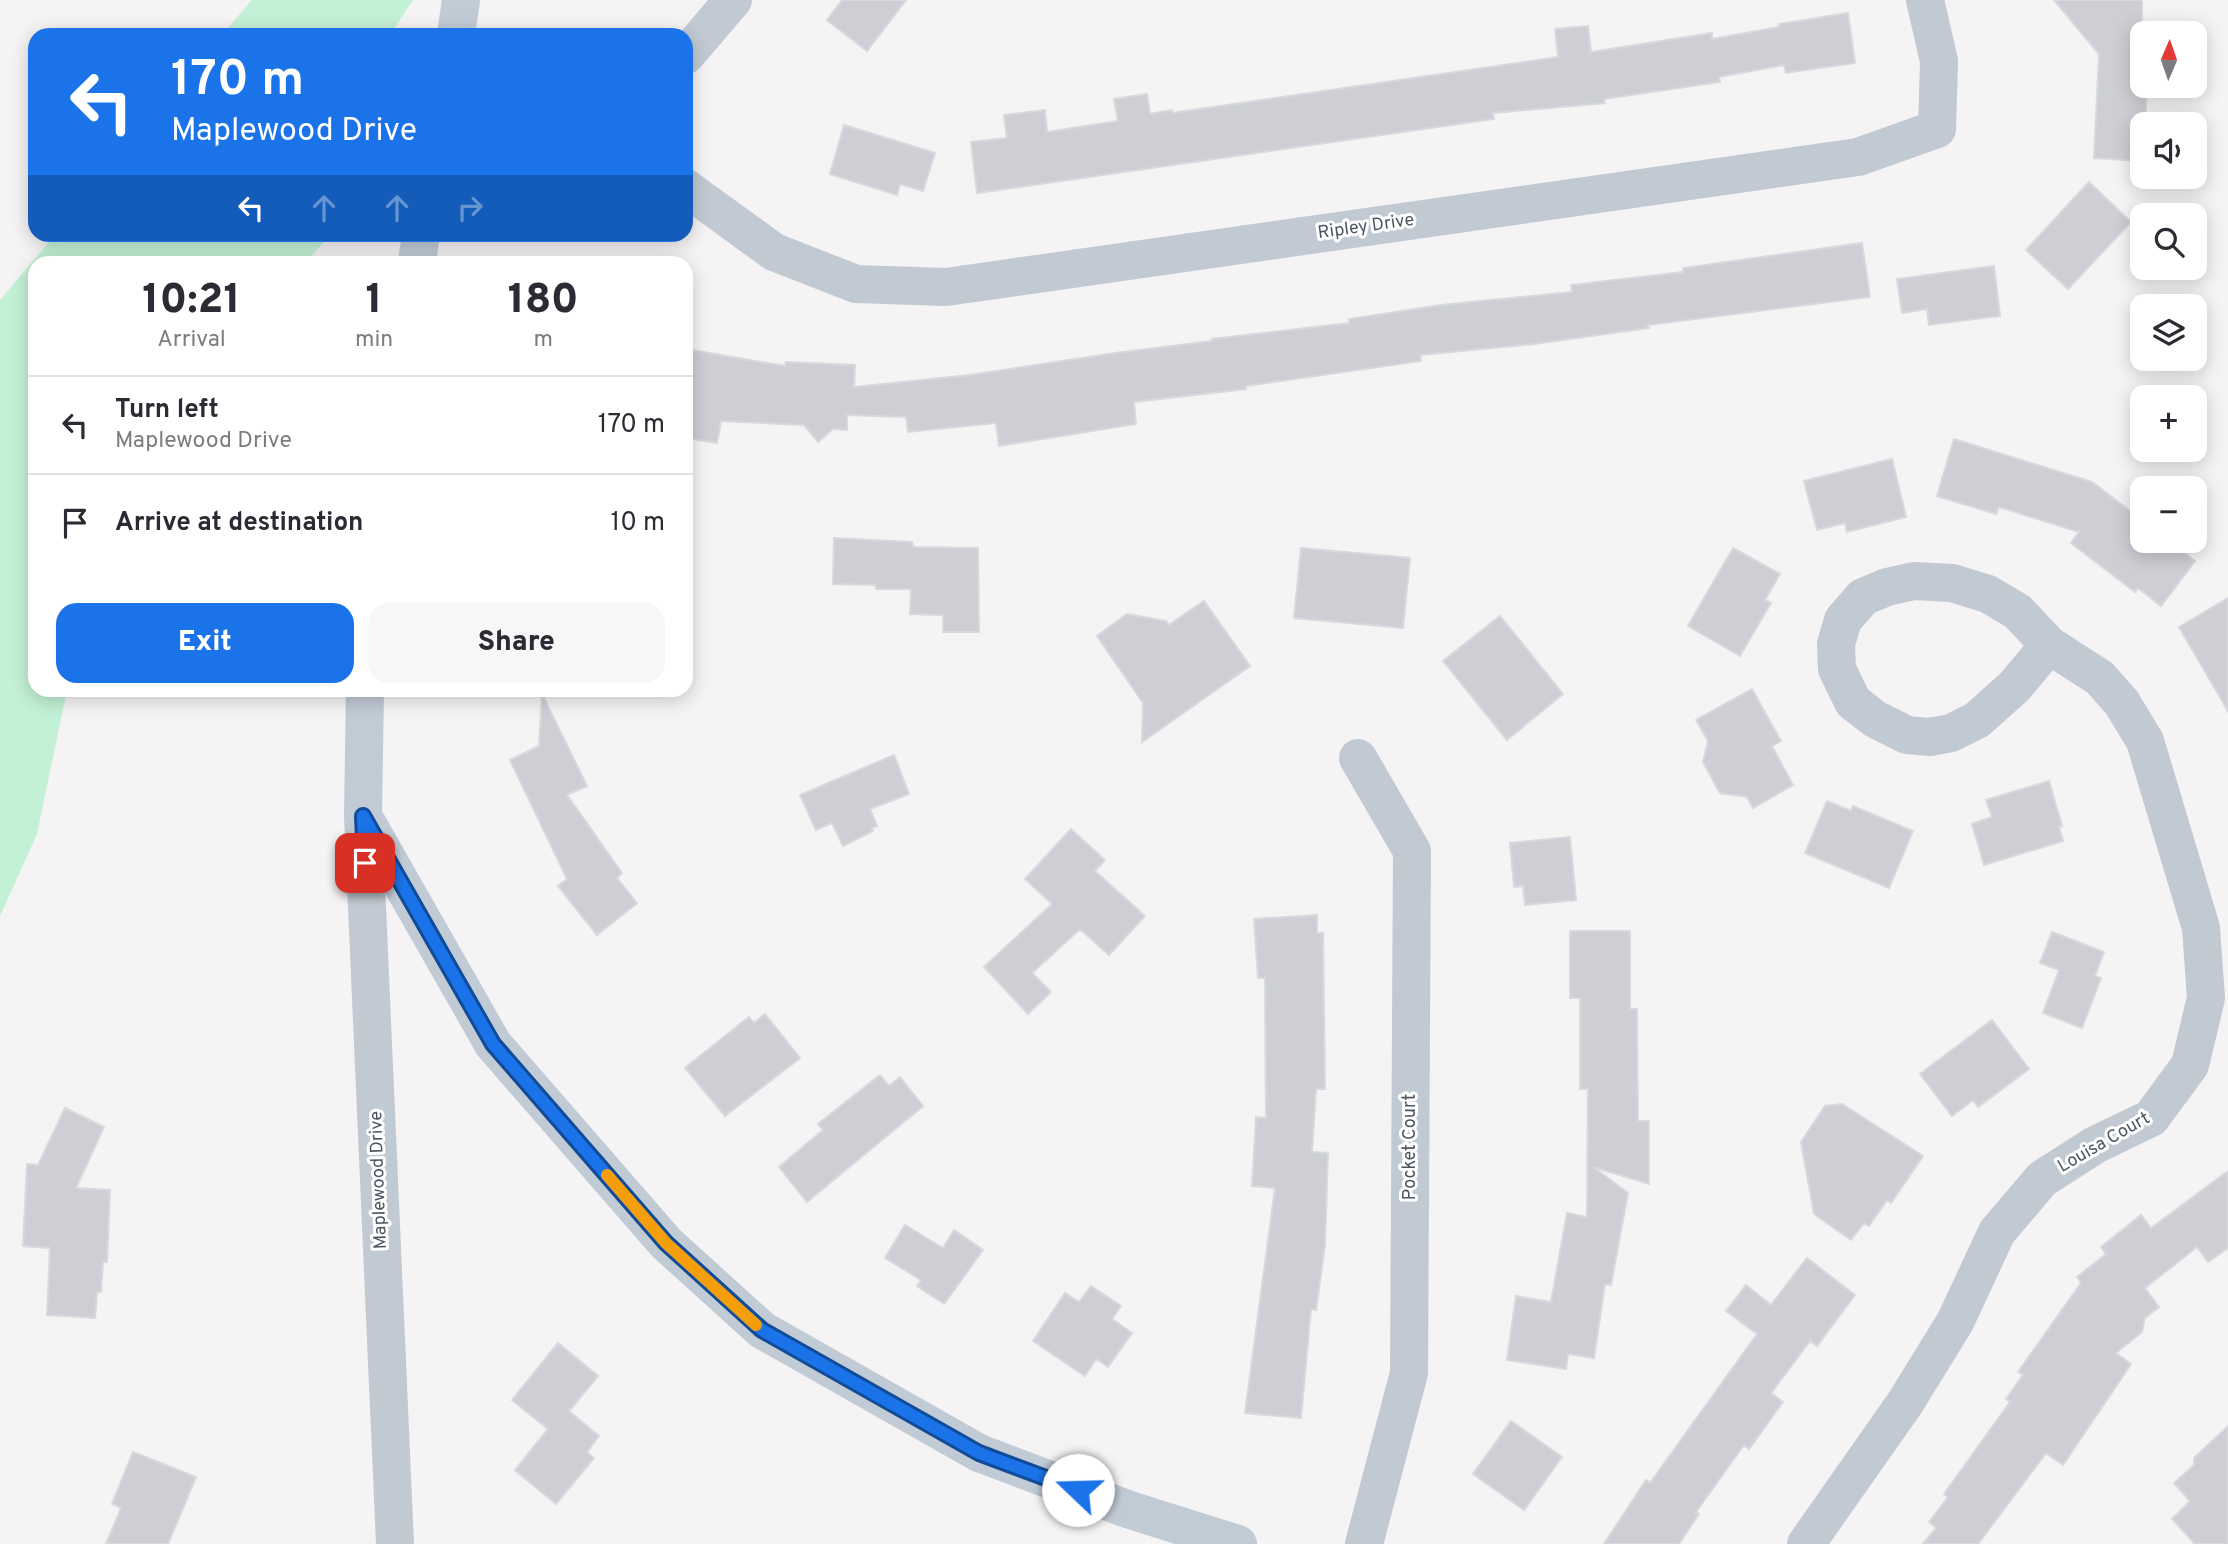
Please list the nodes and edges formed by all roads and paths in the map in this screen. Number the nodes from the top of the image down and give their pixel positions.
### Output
1 (460, 0) edge
2 (733, 0) edge
3 (1925, 0) edge
4 (457, 28) edge
5 (693, 47) edge
6 (693, 193) edge
7 (2049, 645) junction
8 (365, 697) edge
9 (1358, 758) dead end
10 (363, 816) junction
11 (395, 1544) edge
12 (1238, 1544) edge
13 (1364, 1544) edge
14 (1806, 1544) edge

1 - 4 main road
2 - 5 street
3 - 6 street, Ripley Drive
7 - 7 street, Louisa Court
7 - 14 street, Louisa Court
8 - 10 main road
9 - 13 street, Pocket Court
10 - 11 street, Maplewood Drive
10 - 12 main road

